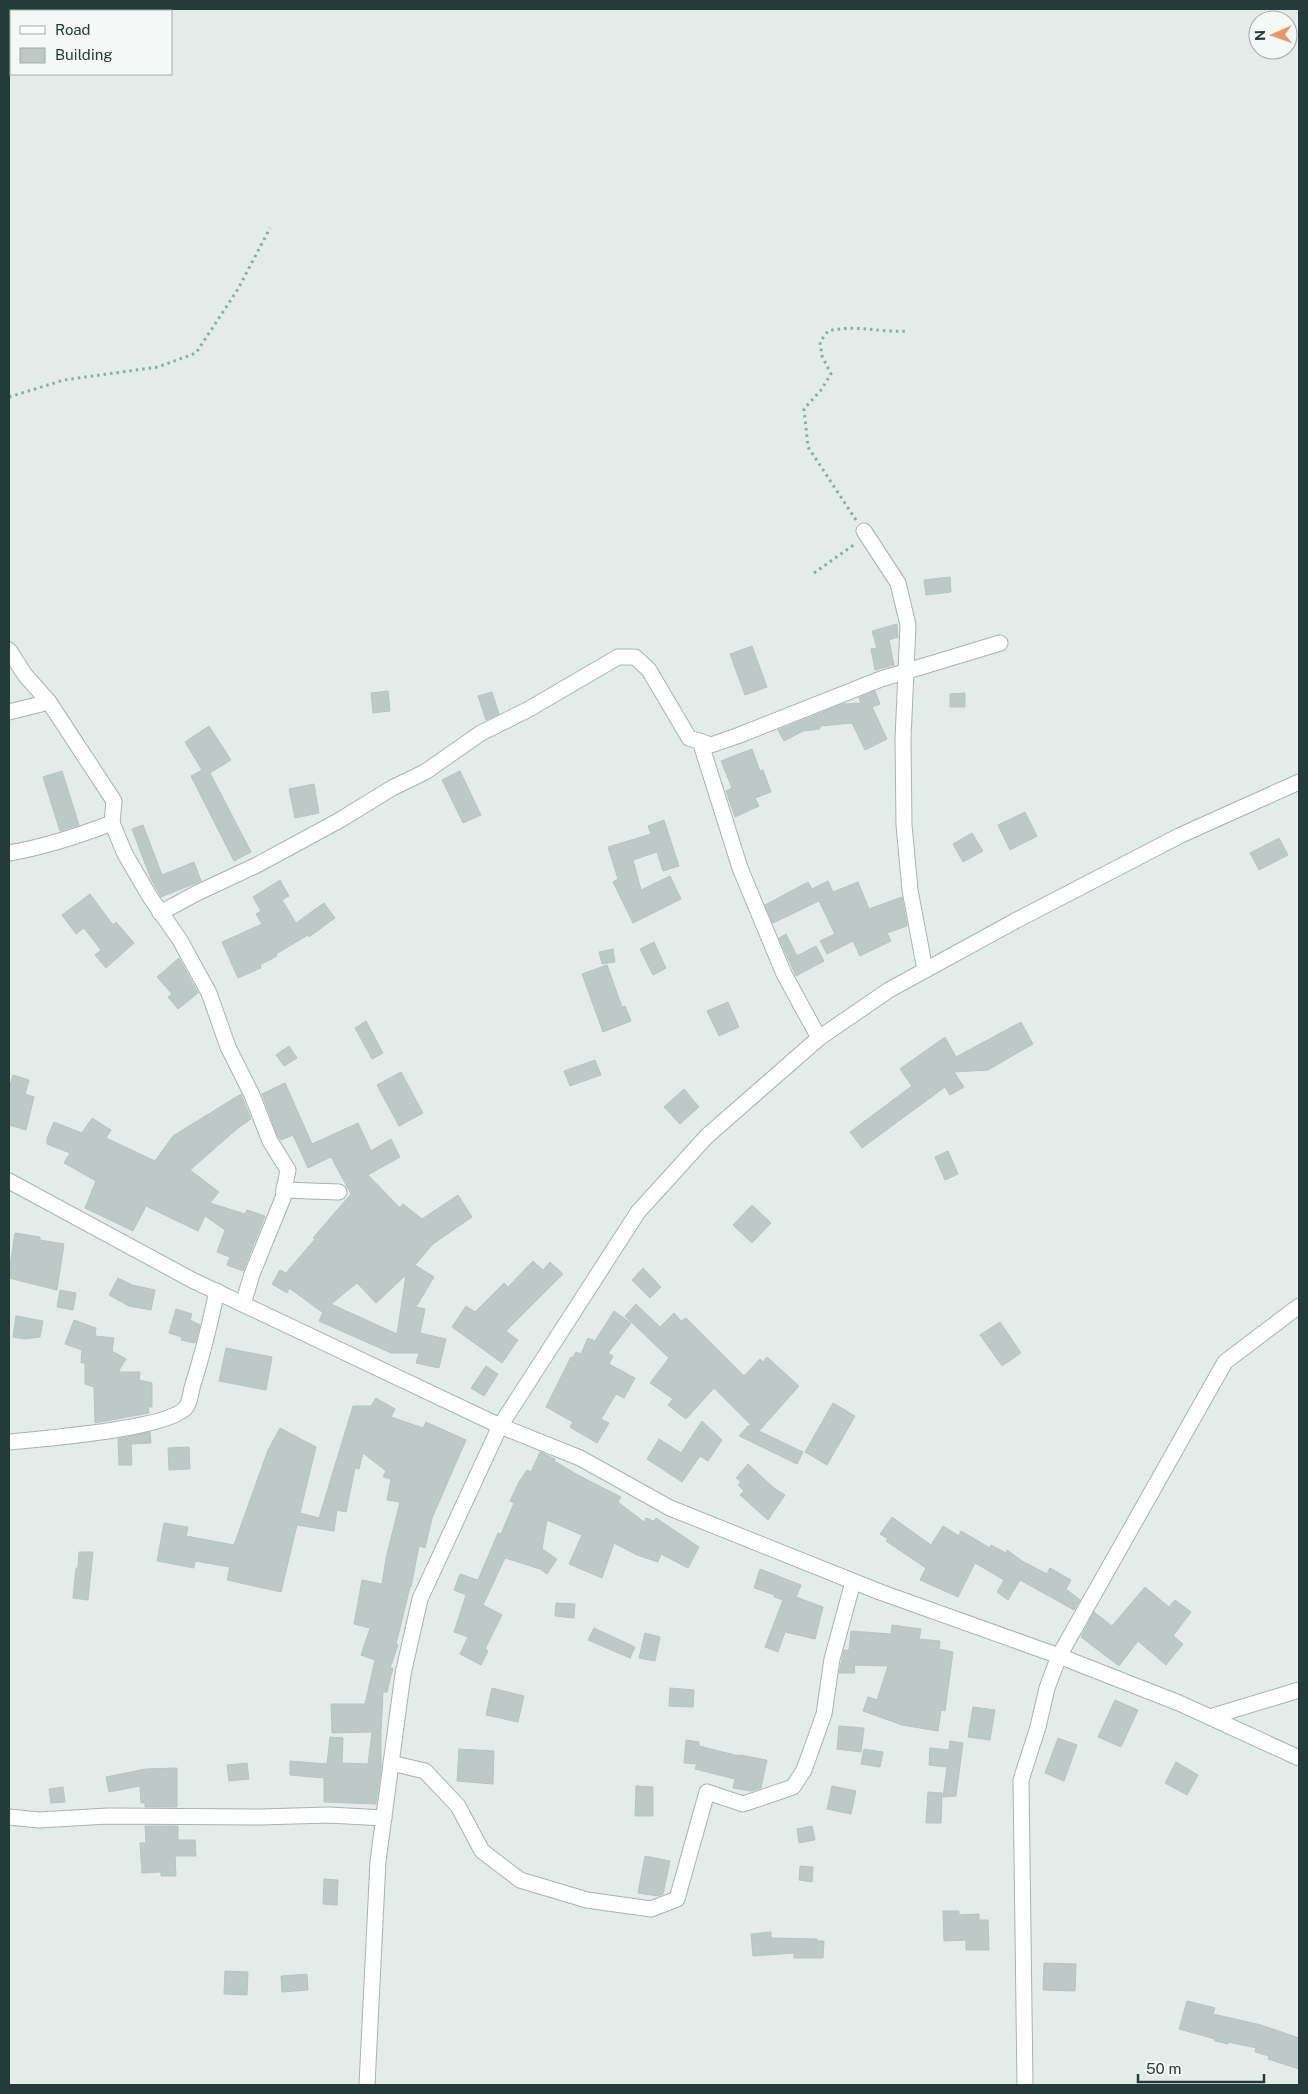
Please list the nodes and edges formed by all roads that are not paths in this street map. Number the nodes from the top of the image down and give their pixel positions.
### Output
1 (864, 531) road end
2 (1000, 643) dead end
3 (9, 650) edge
4 (905, 672) junction
5 (49, 702) junction
6 (9, 712) edge
7 (700, 741) junction
8 (1299, 782) edge
9 (112, 823) junction
10 (9, 853) edge
11 (160, 912) junction
12 (925, 970) junction
13 (819, 1038) junction
14 (9, 1181) edge
15 (284, 1190) junction
16 (339, 1192) dead end
17 (217, 1291) junction
18 (243, 1304) junction
19 (1299, 1306) edge
20 (500, 1426) junction
21 (9, 1442) edge
22 (852, 1582) junction
23 (1059, 1656) junction
24 (1299, 1690) edge
25 (1210, 1717) junction
26 (1299, 1758) edge
27 (391, 1764) junction
28 (9, 1817) edge
29 (384, 1818) junction
30 (367, 2085) edge
31 (1025, 2085) edge

1 - 4 street
2 - 4 street
3 - 5 street
4 - 7 street
4 - 12 street
5 - 6 street
5 - 9 street
7 - 11 street
7 - 13 street
8 - 12 street
9 - 10 street
9 - 11 street
11 - 15 street
12 - 13 street
13 - 20 street
14 - 17 street
15 - 16 street
15 - 18 street
17 - 18 street
17 - 21 street
18 - 20 street
19 - 23 street
20 - 22 street
20 - 27 street
22 - 23 street
22 - 27 street
23 - 25 street
23 - 31 street
24 - 25 street
25 - 26 street
27 - 29 street
28 - 29 street
29 - 30 street

